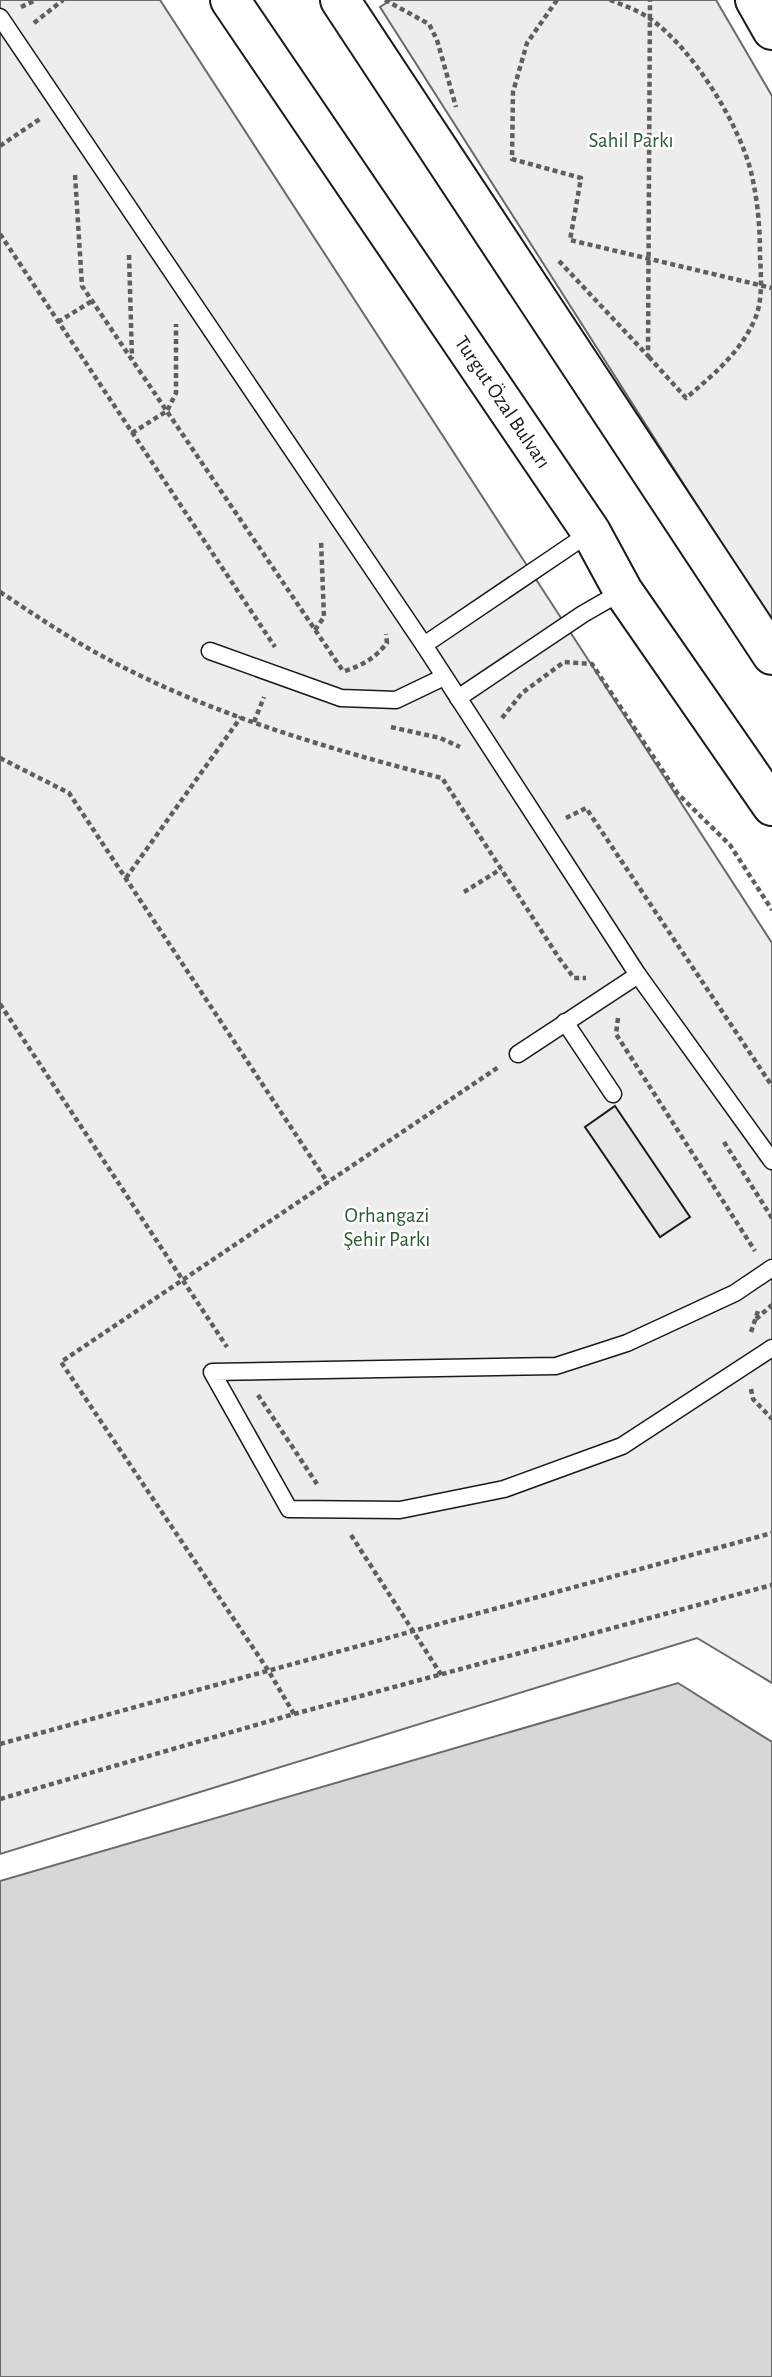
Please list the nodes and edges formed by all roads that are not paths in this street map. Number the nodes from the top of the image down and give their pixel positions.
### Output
1 (230, 0) edge
2 (340, 0) edge
3 (755, 0) edge
4 (0, 17) edge
5 (772, 30) edge
6 (591, 532) junction
7 (623, 591) junction
8 (424, 645) junction
9 (210, 651) dead end
10 (772, 655) edge
11 (444, 677) junction
12 (458, 698) junction
13 (772, 806) edge
14 (638, 975) junction
15 (565, 1022) junction
16 (518, 1054) road end
17 (613, 1094) dead end
18 (772, 1161) edge
19 (770, 1270) edge
20 (772, 1348) edge

1 - 6 main road, Turgut Özal Bulvarı
2 - 10 main road
3 - 5 main road
4 - 8 lane
6 - 7 main road, Turgut Özal Bulvarı
6 - 8 lane
7 - 12 lane
7 - 13 main road, Turgut Özal Bulvarı
8 - 11 lane
9 - 11 lane
11 - 12 lane
12 - 14 lane
14 - 15 lane
14 - 18 lane
15 - 16 lane
15 - 17 lane
19 - 20 lane

